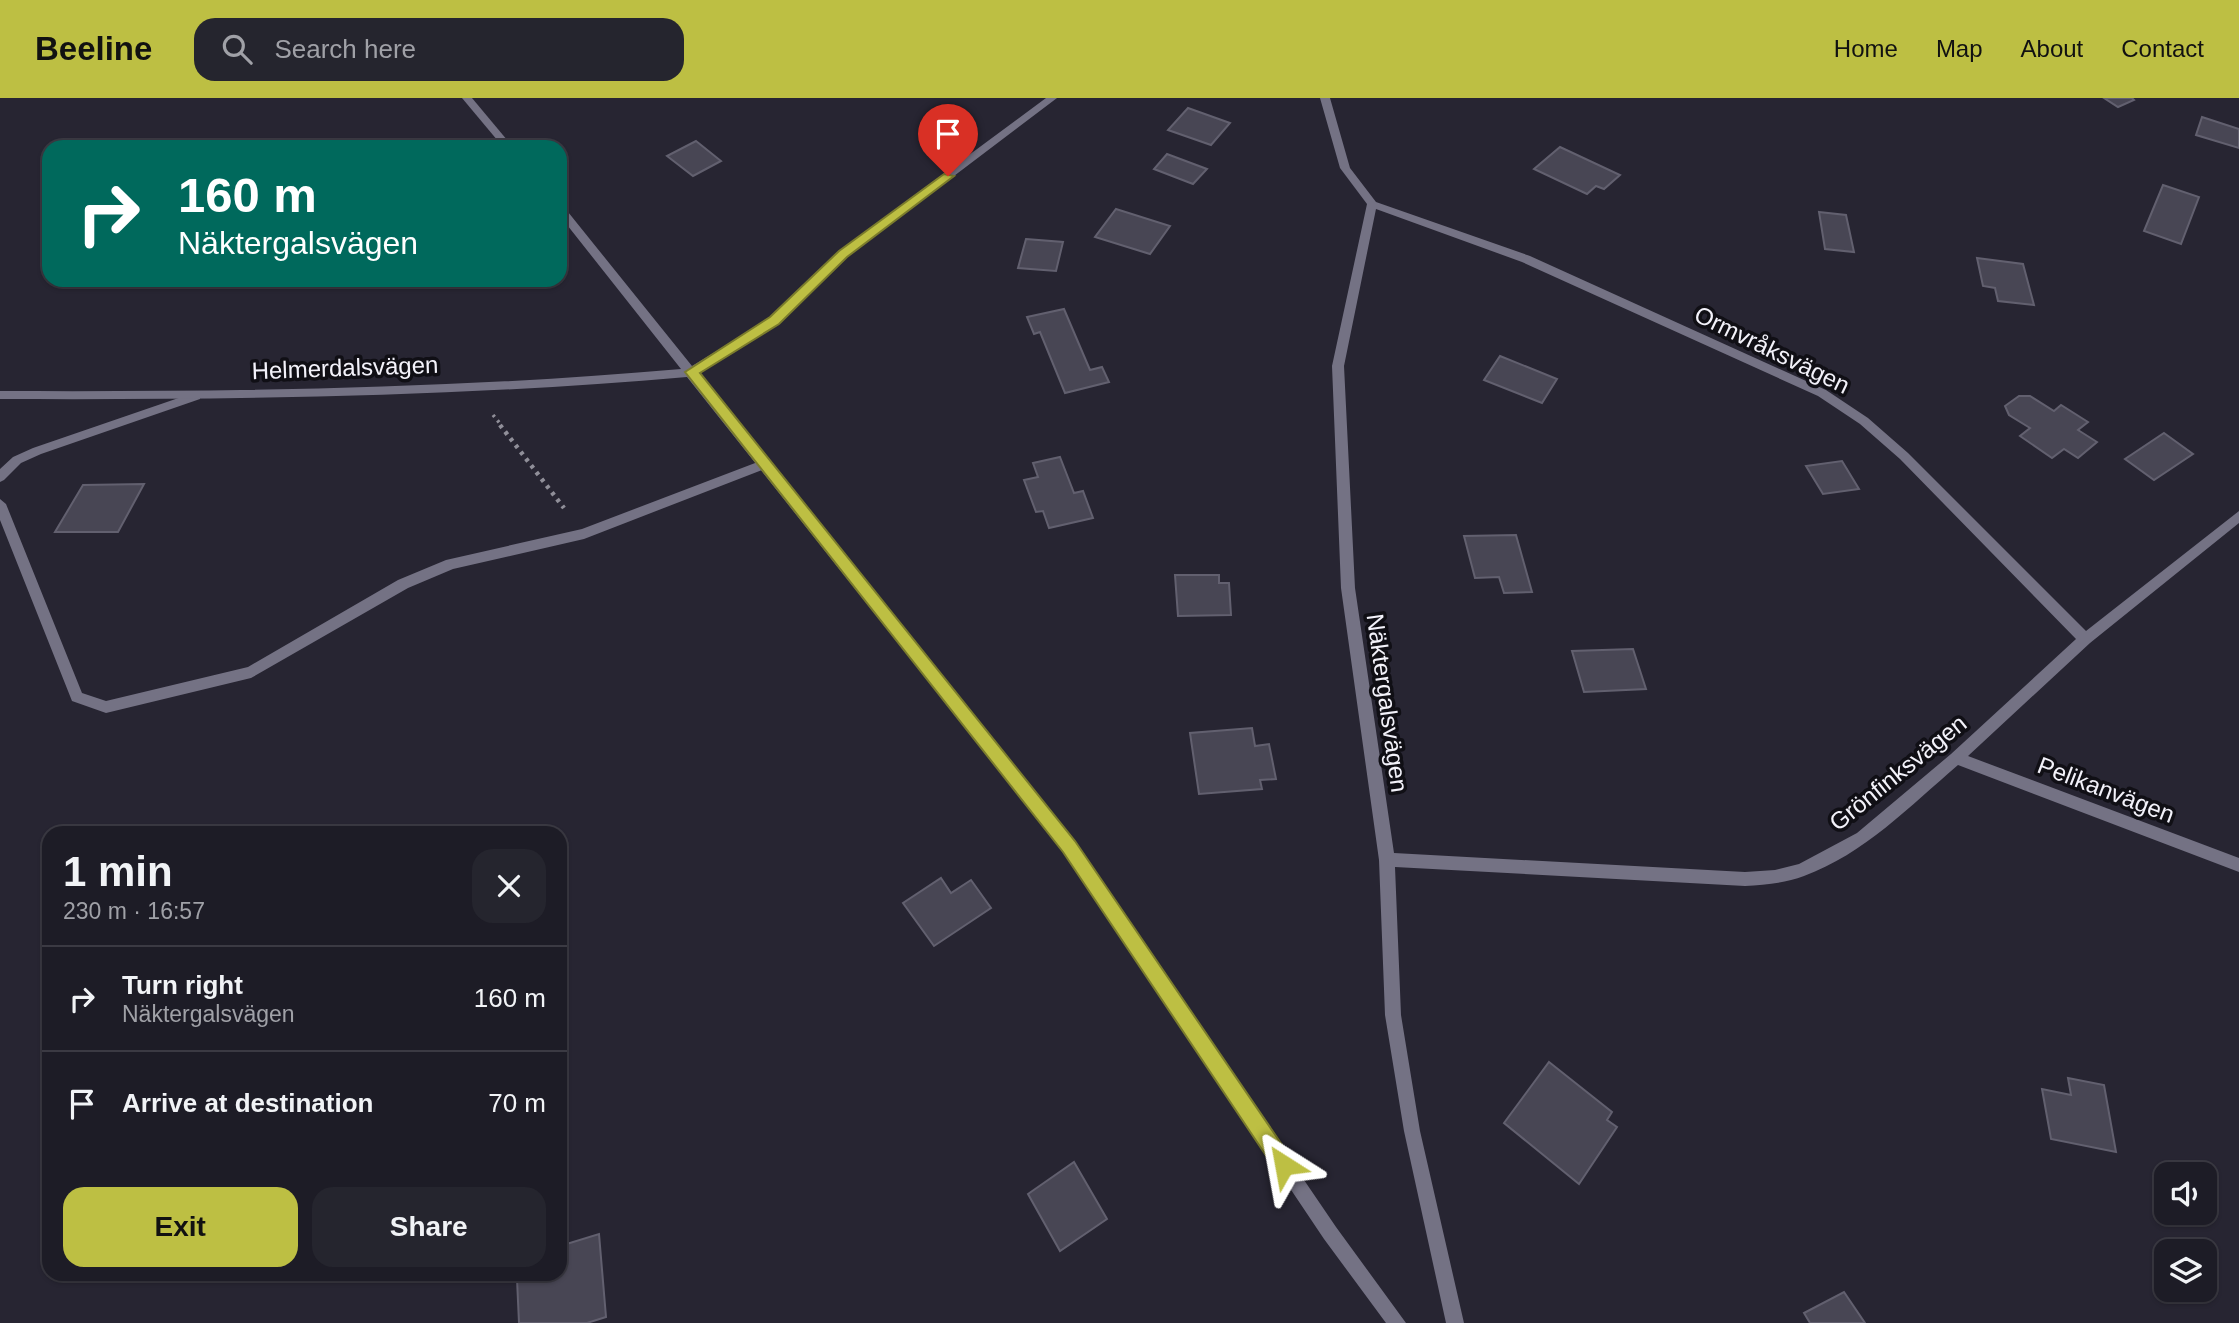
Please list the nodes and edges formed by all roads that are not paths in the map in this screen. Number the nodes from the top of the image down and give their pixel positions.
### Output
1 (467, 98) edge
2 (1052, 98) edge
3 (1325, 98) edge
4 (502, 140) edge
5 (1372, 204) junction
6 (567, 218) edge
7 (692, 372) junction
8 (0, 395) edge
9 (196, 396) junction
10 (762, 465) junction
11 (0, 477) edge
12 (0, 504) edge
13 (2239, 516) edge
14 (2085, 639) junction
15 (1956, 758) junction
16 (1387, 860) junction
17 (2239, 865) edge
18 (1397, 1323) edge
19 (1455, 1323) edge

1 - 4 street
2 - 7 street
3 - 5 street
5 - 14 street, Ormvråksvägen
5 - 16 street, Näktergalsvägen
6 - 7 street
7 - 9 street, Helmerdalsvägen
7 - 10 street
8 - 9 street, Helmerdalsvägen
9 - 11 street
10 - 12 street
10 - 18 street
13 - 14 street, Grönfinksvägen
14 - 15 street, Grönfinksvägen
15 - 16 street, Grönfinksvägen
15 - 17 street, Pelikanvägen
16 - 19 street, Näktergalsvägen

